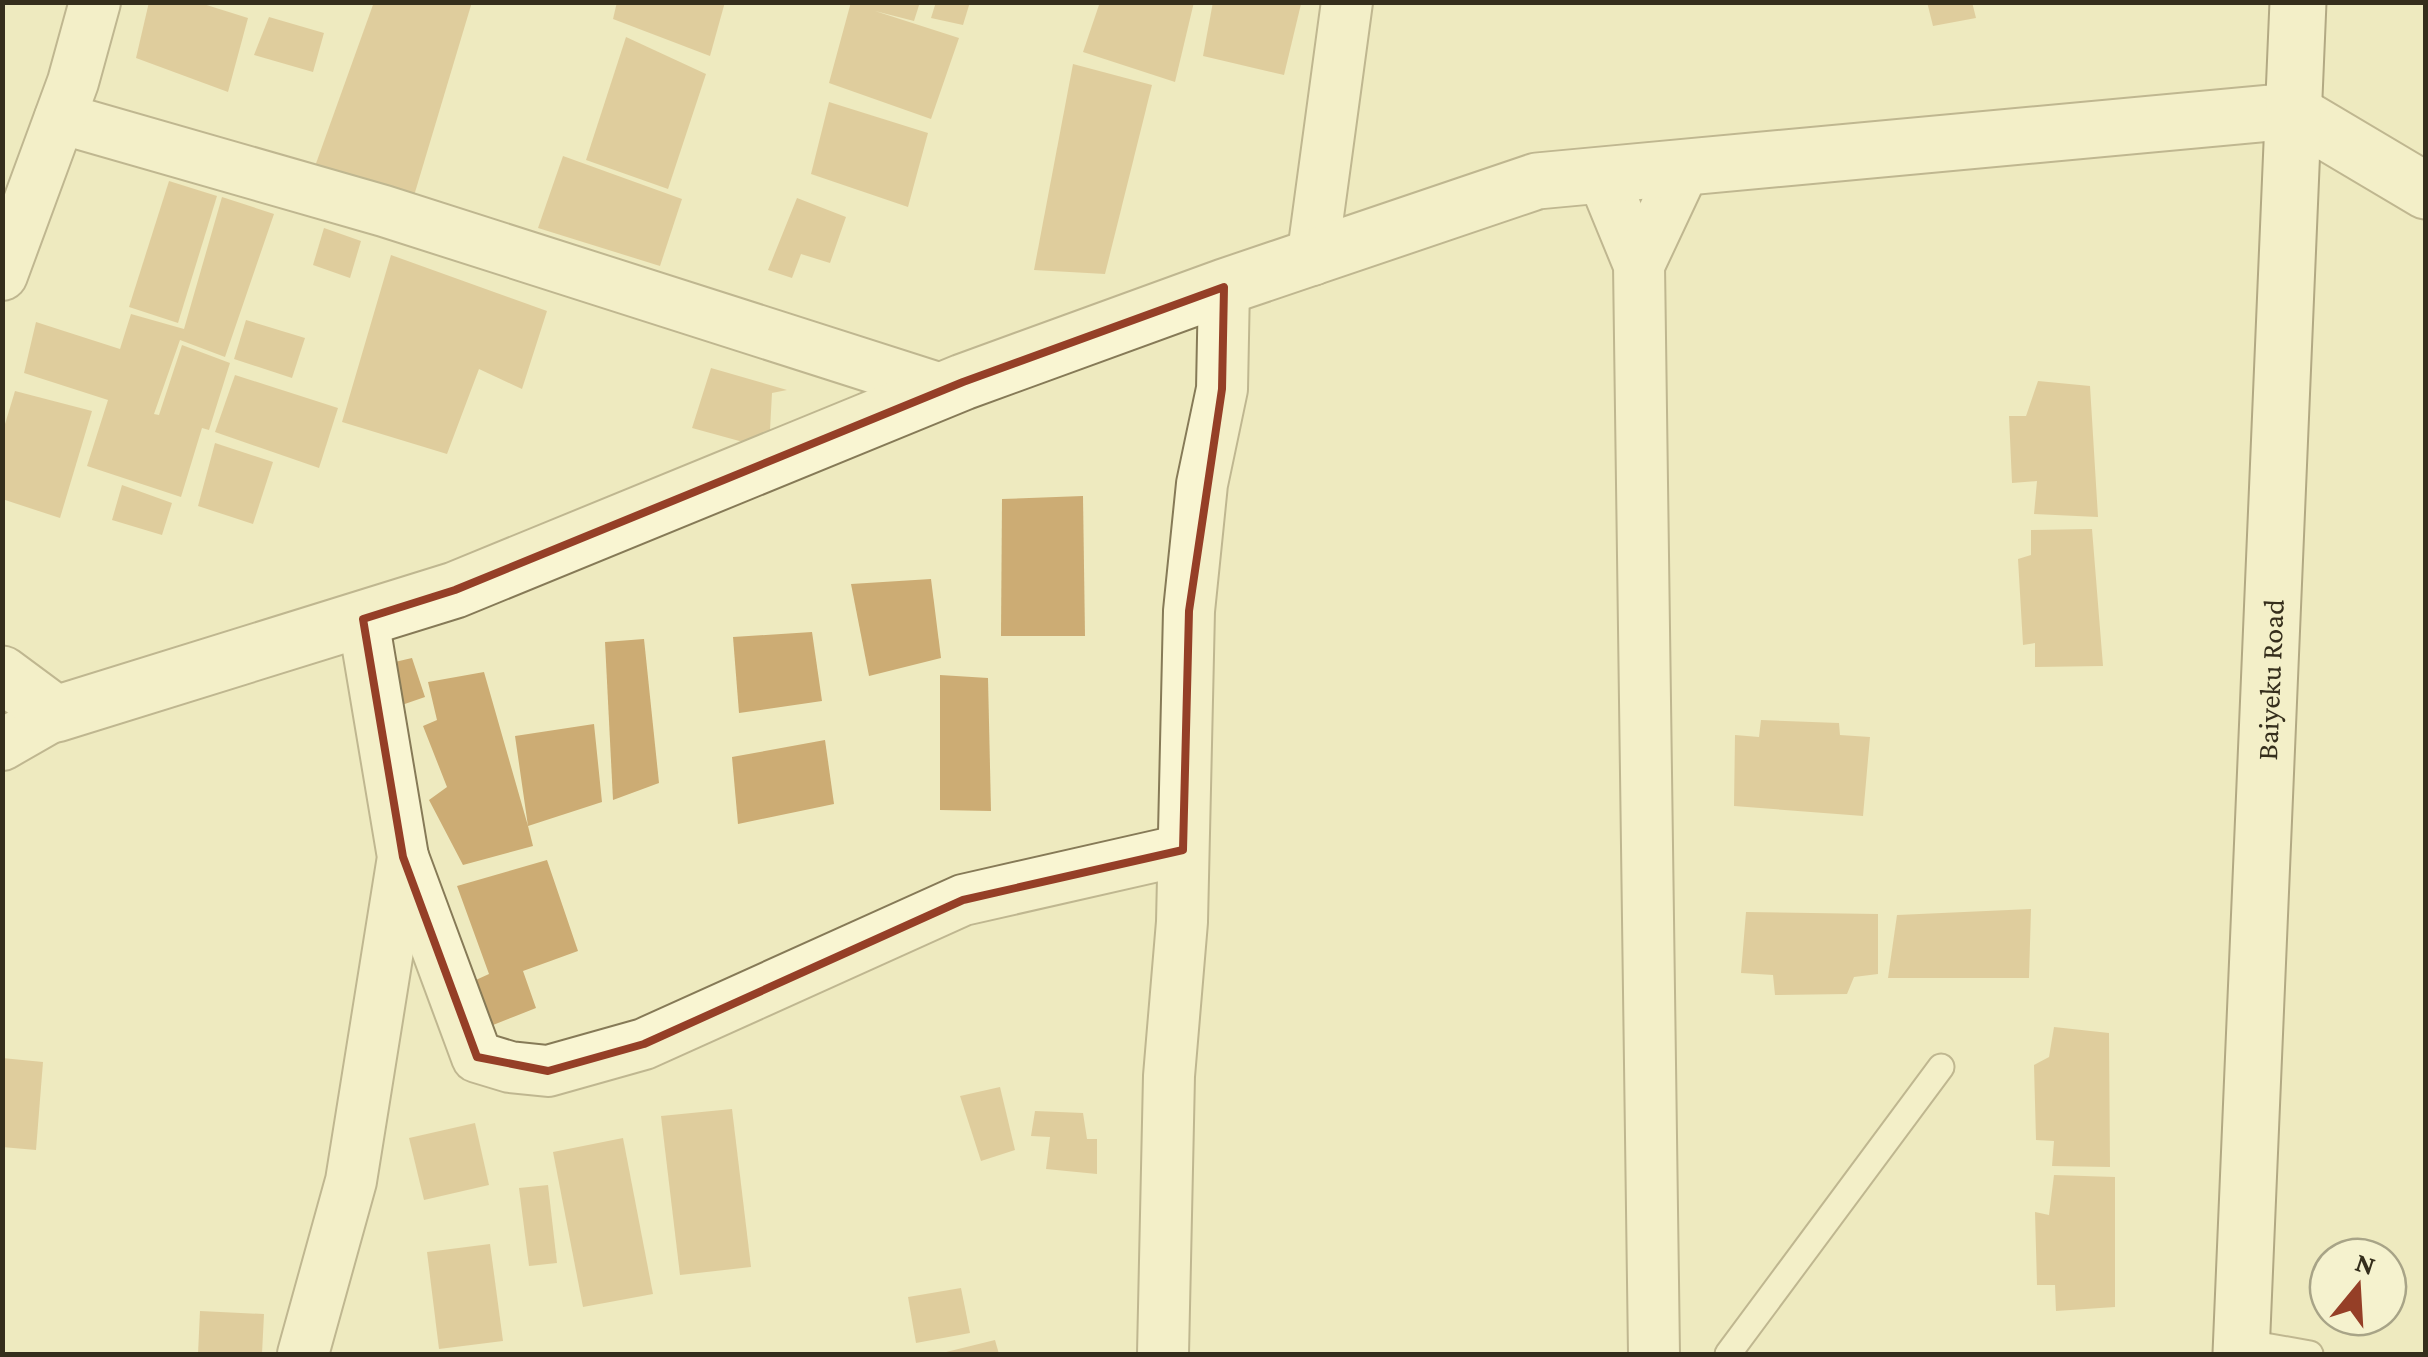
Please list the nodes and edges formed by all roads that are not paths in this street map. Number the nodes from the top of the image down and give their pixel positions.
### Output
1 (95, 2) edge
2 (1346, 2) edge
3 (2298, 2) edge
4 (2291, 111) junction
5 (60, 118) junction
6 (1685, 167) junction
7 (1602, 175) junction
8 (2426, 191) edge
9 (1312, 260) junction
10 (1638, 266) junction
11 (2, 275) edge
12 (1224, 287) junction
13 (944, 390) junction
14 (364, 619) junction
15 (2, 674) edge
16 (56, 714) junction
17 (2, 745) edge
18 (1183, 850) junction
19 (404, 858) junction
20 (1941, 1067) dead end
21 (2242, 1348) edge
22 (304, 1354) edge
23 (1163, 1354) edge
24 (1654, 1354) edge
25 (1728, 1354) edge
26 (2310, 1354) edge

1 - 5 street
2 - 9 street
3 - 4 street, Baiyeku Road
4 - 6 street
4 - 8 street
4 - 21 street, Baiyeku Road
5 - 11 street
5 - 13 street
6 - 7 street
6 - 10 street
7 - 9 street
7 - 10 street
9 - 12 street
10 - 24 street
12 - 13 street
12 - 18 street
13 - 14 street
14 - 16 street
14 - 19 street
15 - 16 street
16 - 17 street
18 - 19 street
18 - 23 street
19 - 22 street
20 - 25 lane
21 - 26 lane

